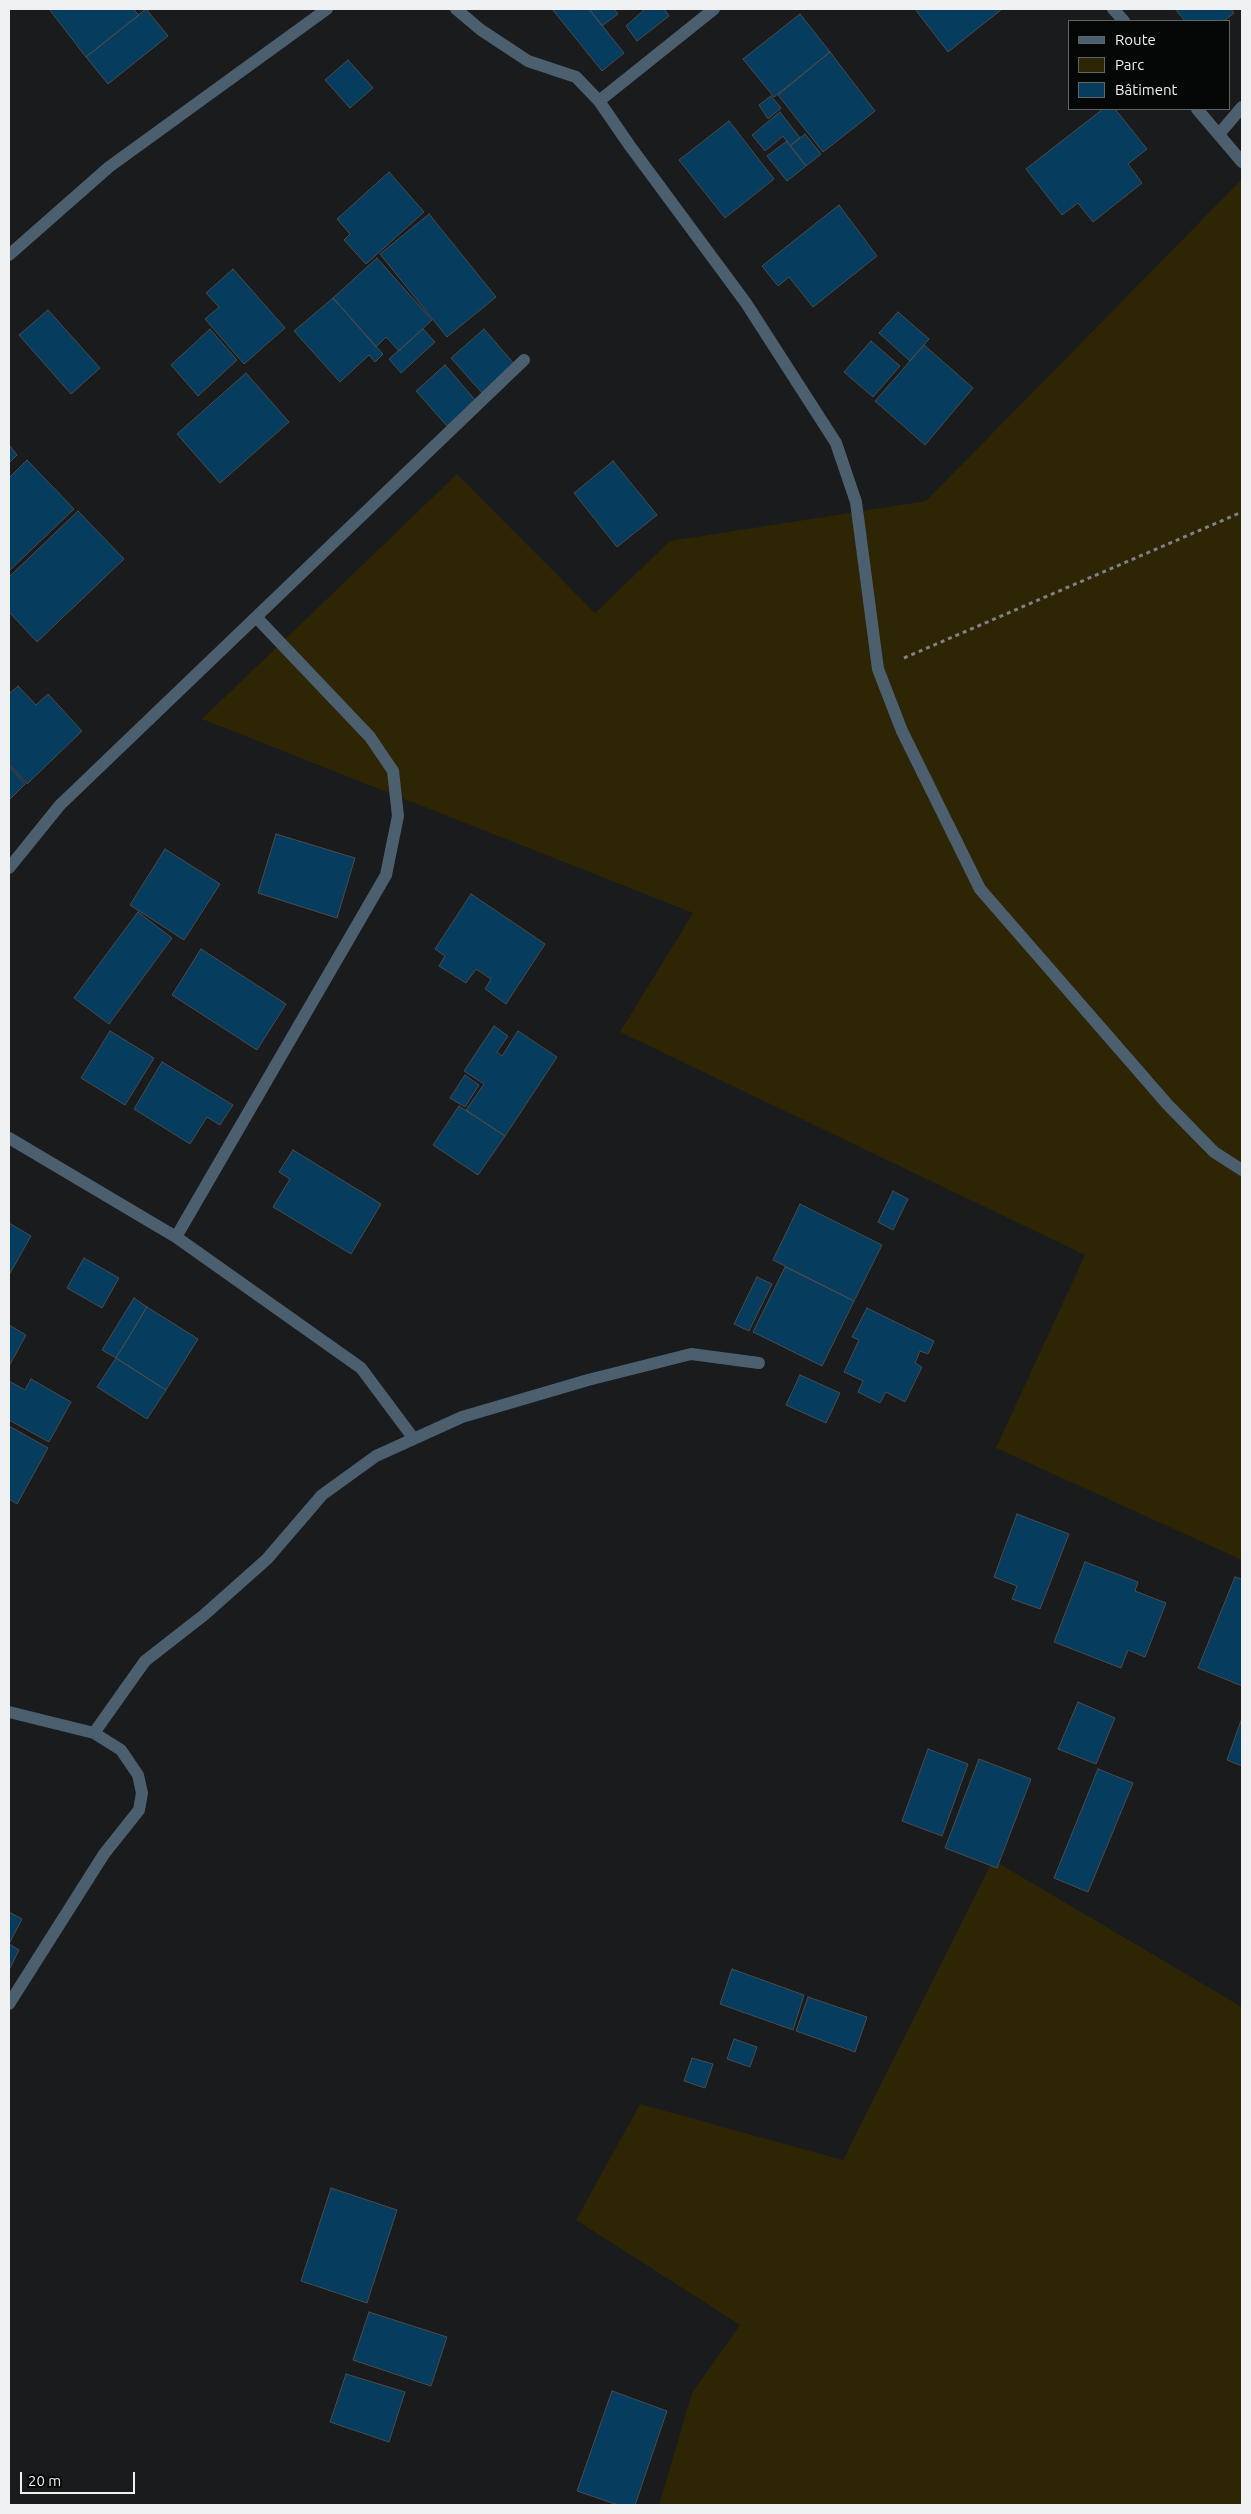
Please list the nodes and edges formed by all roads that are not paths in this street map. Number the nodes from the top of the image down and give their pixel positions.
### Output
1 (327, 9) edge
2 (456, 9) edge
3 (714, 9) edge
4 (1113, 9) edge
5 (1123, 20) edge
6 (599, 101) junction
7 (1242, 107) edge
8 (1198, 110) edge
9 (1219, 134) junction
10 (1242, 162) edge
11 (9, 255) edge
12 (524, 360) dead end
13 (256, 617) junction
14 (9, 868) edge
15 (9, 1138) edge
16 (1242, 1170) edge
17 (176, 1237) junction
18 (759, 1363) dead end
19 (414, 1439) junction
20 (9, 1712) edge
21 (94, 1733) junction
22 (9, 2004) edge

1 - 11 street
2 - 6 street
3 - 6 street
4 - 5 street
6 - 16 street
7 - 9 street
8 - 9 street
9 - 10 street
12 - 13 street
13 - 14 street
13 - 17 street
15 - 17 street
17 - 19 street
18 - 19 street
19 - 21 street
20 - 21 street
21 - 22 street

